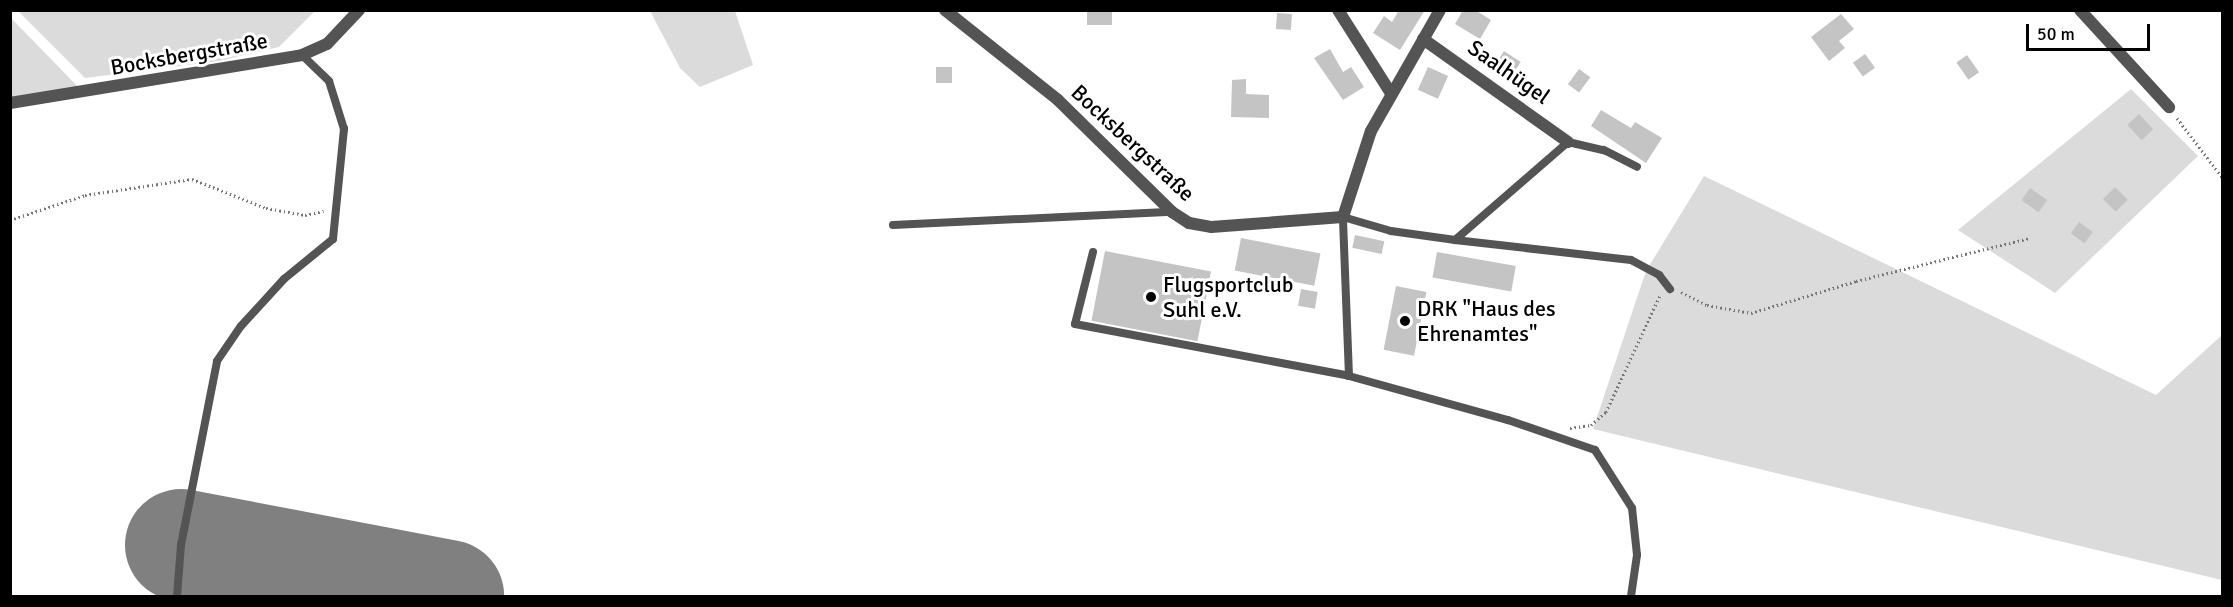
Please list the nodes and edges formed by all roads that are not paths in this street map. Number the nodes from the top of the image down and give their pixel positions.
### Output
1 (359, 10) edge
2 (945, 10) edge
3 (1338, 10) edge
4 (1440, 10) edge
5 (2080, 10) edge
6 (1423, 39) junction
7 (302, 55) junction
8 (1390, 92) junction
9 (10, 103) edge
10 (2169, 107) road end
11 (1568, 142) junction
12 (1637, 167) dead end
13 (1172, 212) junction
14 (1343, 217) junction
15 (893, 225) dead end
16 (1455, 240) junction
17 (1093, 252) dead end
18 (1670, 289) road end
19 (1349, 376) junction
20 (177, 597) edge
21 (1631, 597) edge

1 - 7 street, Bocksbergstraße
2 - 13 street, Bocksbergstraße
3 - 8 street
4 - 6 street
5 - 10 street
6 - 8 street
6 - 11 street, Saalhügel
7 - 9 street, Bocksbergstraße
7 - 20 lane
8 - 14 street
11 - 12 lane
11 - 16 lane
13 - 14 street, Bocksbergstraße
13 - 15 lane
14 - 16 lane
14 - 19 lane
16 - 18 lane
17 - 19 lane
19 - 21 lane

